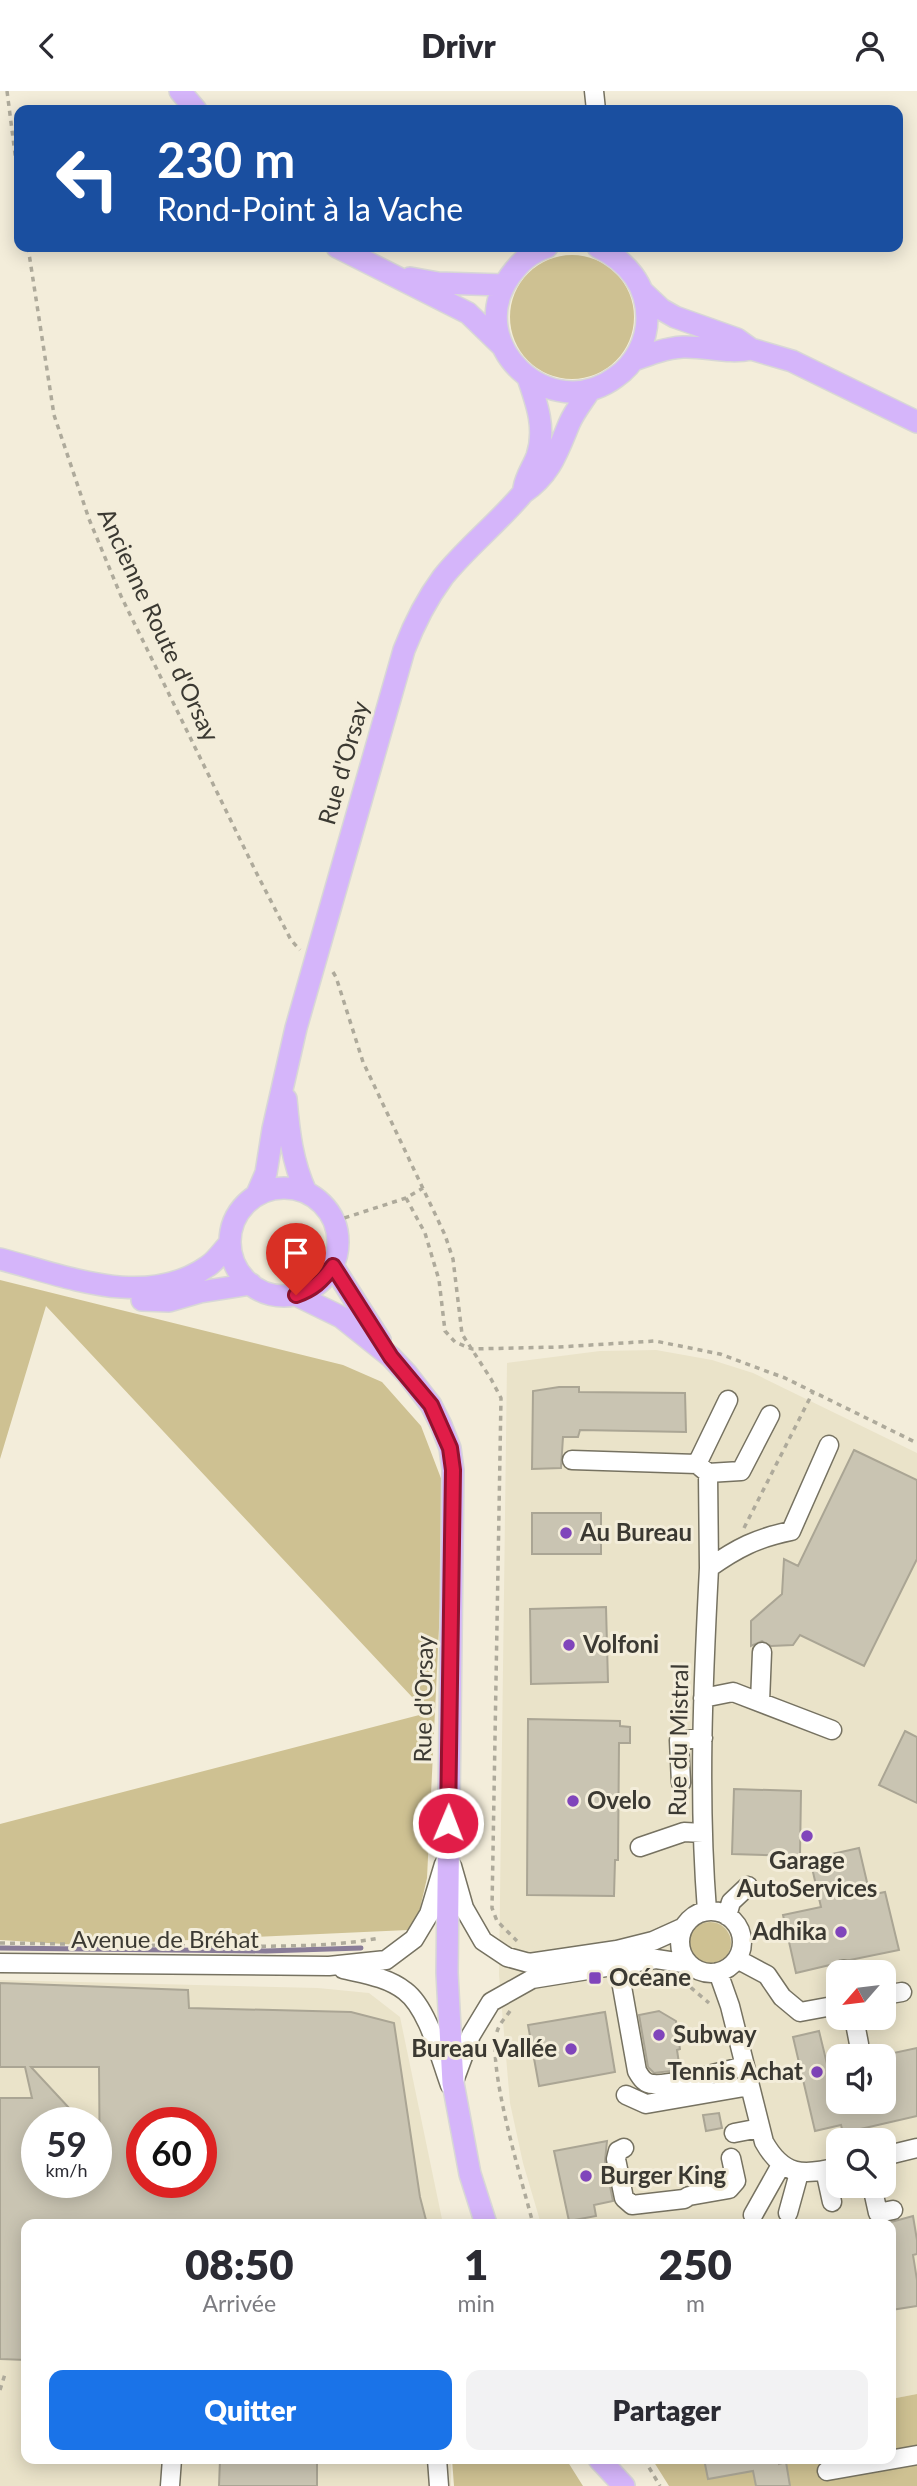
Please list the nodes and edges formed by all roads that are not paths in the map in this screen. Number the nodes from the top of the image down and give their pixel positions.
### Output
1 (180, 91) edge
2 (192, 105) edge
3 (348, 252) edge
4 (533, 252) edge
5 (611, 252) edge
6 (398, 276) junction
7 (504, 285) junction
8 (643, 292) junction
9 (502, 346) junction
10 (751, 349) junction
11 (634, 360) junction
12 (528, 378) junction
13 (590, 390) junction
14 (917, 422) edge
15 (523, 493) junction
16 (285, 1083) junction
17 (306, 1192) junction
18 (257, 1194) junction
19 (230, 1243) junction
20 (0, 1259) edge
21 (333, 1266) junction
22 (90, 1282) junction
23 (251, 1284) junction
24 (296, 1295) junction
25 (391, 1357) junction
26 (728, 1400) dead end
27 (770, 1415) dead end
28 (829, 1445) dead end
29 (572, 1460) dead end
30 (703, 1468) junction
31 (709, 1568) junction
32 (762, 1652) dead end
33 (703, 1698) junction
34 (760, 1702) junction
35 (832, 1730) dead end
36 (703, 1738) junction
37 (681, 1783) dead end
38 (703, 1833) junction
39 (640, 1847) dead end
40 (448, 1851) junction
41 (748, 1886) dead end
42 (707, 1911) junction
43 (727, 1916) junction
44 (684, 1927) junction
45 (737, 1959) junction
46 (0, 1963) edge
47 (618, 1964) junction
48 (329, 1966) junction
49 (686, 1972) junction
50 (718, 1972) junction
51 (826, 2008) edge
52 (745, 2066) junction
53 (750, 2086) junction
54 (455, 2093) junction
55 (626, 2095) dead end
56 (760, 2128) junction
57 (733, 2133) dead end
58 (624, 2148) dead end
59 (917, 2148) edge
60 (896, 2153) edge
61 (731, 2158) dead end
62 (780, 2165) junction
63 (826, 2170) edge
64 (799, 2173) junction
65 (832, 2198) edge
66 (875, 2198) edge
67 (832, 2202) dead end
68 (893, 2210) dead end
69 (788, 2213) dead end
70 (753, 2215) dead end
71 (484, 2219) edge
72 (917, 2455) edge
73 (896, 2459) edge
74 (172, 2464) edge
75 (437, 2464) edge
76 (599, 2464) edge
77 (602, 2464) edge
78 (869, 2464) edge
79 (827, 2472) dead end
80 (170, 2486) edge
81 (439, 2486) edge
82 (610, 2486) edge
83 (624, 2486) edge

1 - 2 main road
3 - 6 main road
4 - 7 main road
5 - 8 main road
6 - 7 main road
6 - 9 main road
7 - 9 main road
8 - 10 main road
8 - 11 main road
9 - 12 main road
10 - 11 main road
10 - 14 main road
11 - 13 main road
12 - 13 main road
12 - 15 main road
13 - 15 main road, Rue d'Orsay
15 - 16 main road, Rue d'Orsay
16 - 17 main road, Rue d'Orsay
16 - 18 main road, Rue d'Orsay
17 - 18 main road
17 - 21 main road
18 - 19 main road
19 - 22 main road
19 - 23 main road
20 - 22 main road
21 - 24 main road
21 - 25 main road, Rue d'Orsay
22 - 23 main road
23 - 24 main road
24 - 25 main road, Rue d'Orsay
25 - 40 main road, Rue d'Orsay
26 - 30 street
27 - 30 street
28 - 31 street
29 - 30 street
30 - 31 street, Rue du Mistral
31 - 33 street, Rue du Mistral
32 - 34 street
33 - 34 street
33 - 36 street, Rue du Mistral
34 - 35 street
36 - 37 street
36 - 38 street, Rue du Mistral
38 - 39 street
38 - 42 street, Rue du Mistral
40 - 44 street
40 - 48 street, Avenue de Bréhat
40 - 54 main road, Rue d'Orsay
41 - 43 street
42 - 43 street
42 - 44 street
43 - 45 street
44 - 49 street
45 - 50 street
45 - 51 street
46 - 48 street, Avenue de Bréhat
47 - 49 street
47 - 52 street
47 - 54 street
48 - 54 street, Avenue de Bréhat
49 - 50 street
50 - 52 street
52 - 53 street
53 - 55 street
53 - 56 street
54 - 71 main road, Rue d'Orsay
56 - 57 street
56 - 62 street
58 - 61 street
59 - 60 street
62 - 64 street
62 - 70 street
63 - 64 street
64 - 69 street
65 - 67 street
66 - 68 street
72 - 73 street
74 - 80 street
75 - 81 street
76 - 82 main road
77 - 83 main road
78 - 79 street

